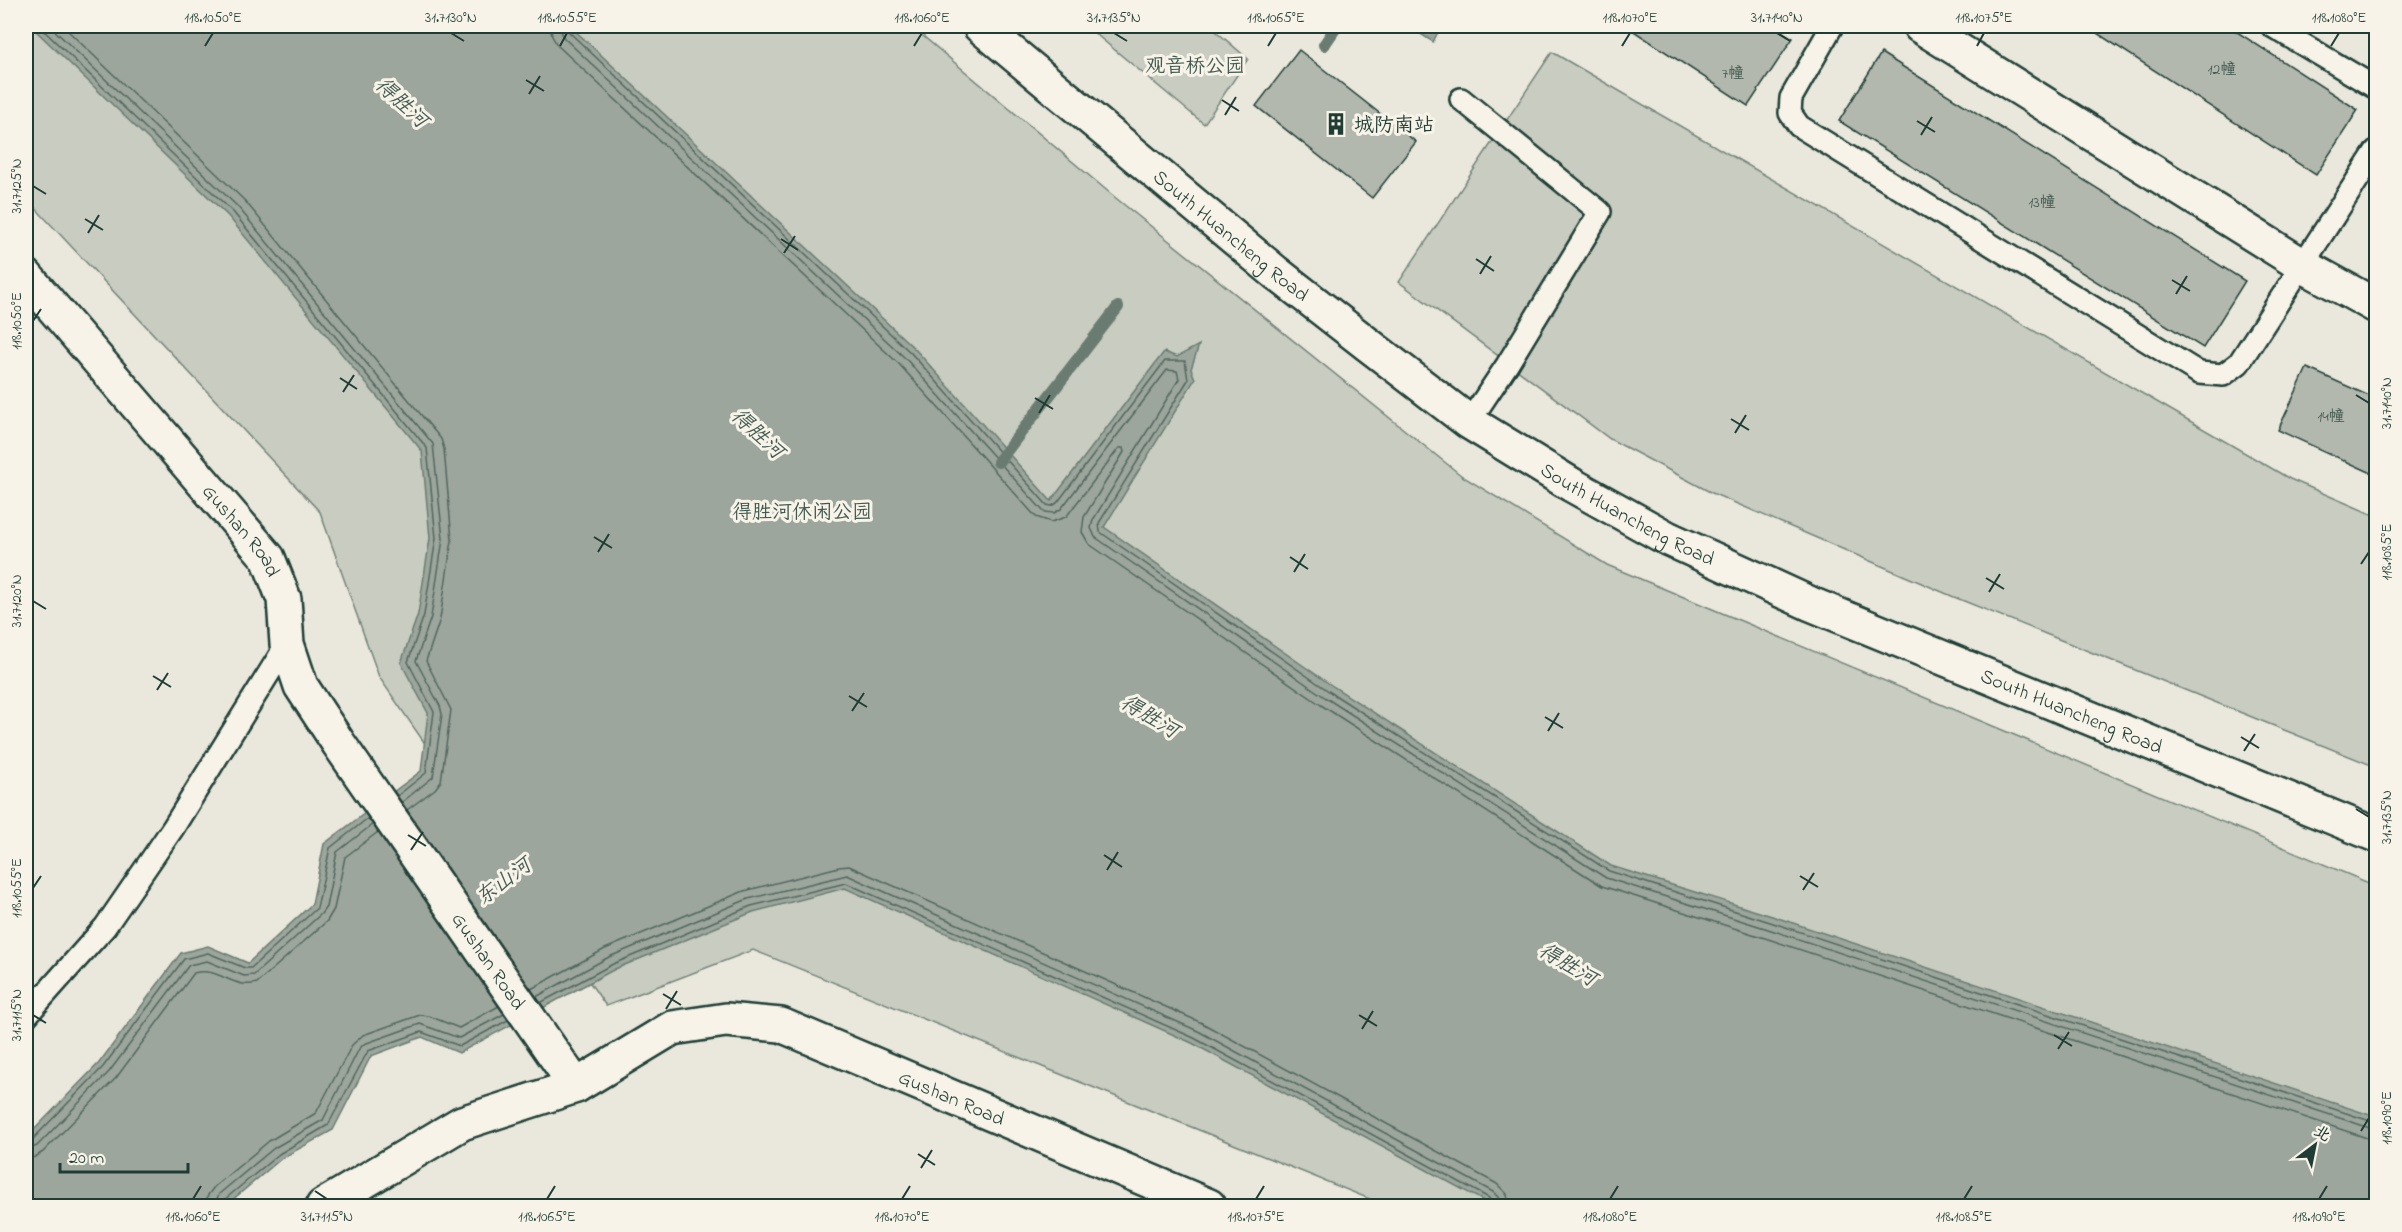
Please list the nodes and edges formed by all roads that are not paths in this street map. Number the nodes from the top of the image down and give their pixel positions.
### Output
1 (980, 26) edge
2 (1832, 26) edge
3 (1920, 26) edge
4 (2272, 26) edge
5 (2376, 88) edge
6 (1461, 99) dead end
7 (2376, 151) edge
8 (2302, 265) junction
9 (26, 276) edge
10 (2376, 306) edge
11 (1469, 422) junction
12 (287, 644) junction
13 (2376, 834) edge
14 (26, 1016) edge
15 (576, 1086) junction
16 (324, 1206) edge
17 (1209, 1206) edge

1 - 11 street, South Huancheng Road
2 - 8 lane
3 - 8 street
4 - 5 lane
6 - 11 lane
7 - 8 lane
8 - 10 street
9 - 12 street, Gushan Road
11 - 13 street, South Huancheng Road
12 - 14 lane
12 - 15 street, Gushan Road
15 - 16 street
15 - 17 street, Gushan Road

